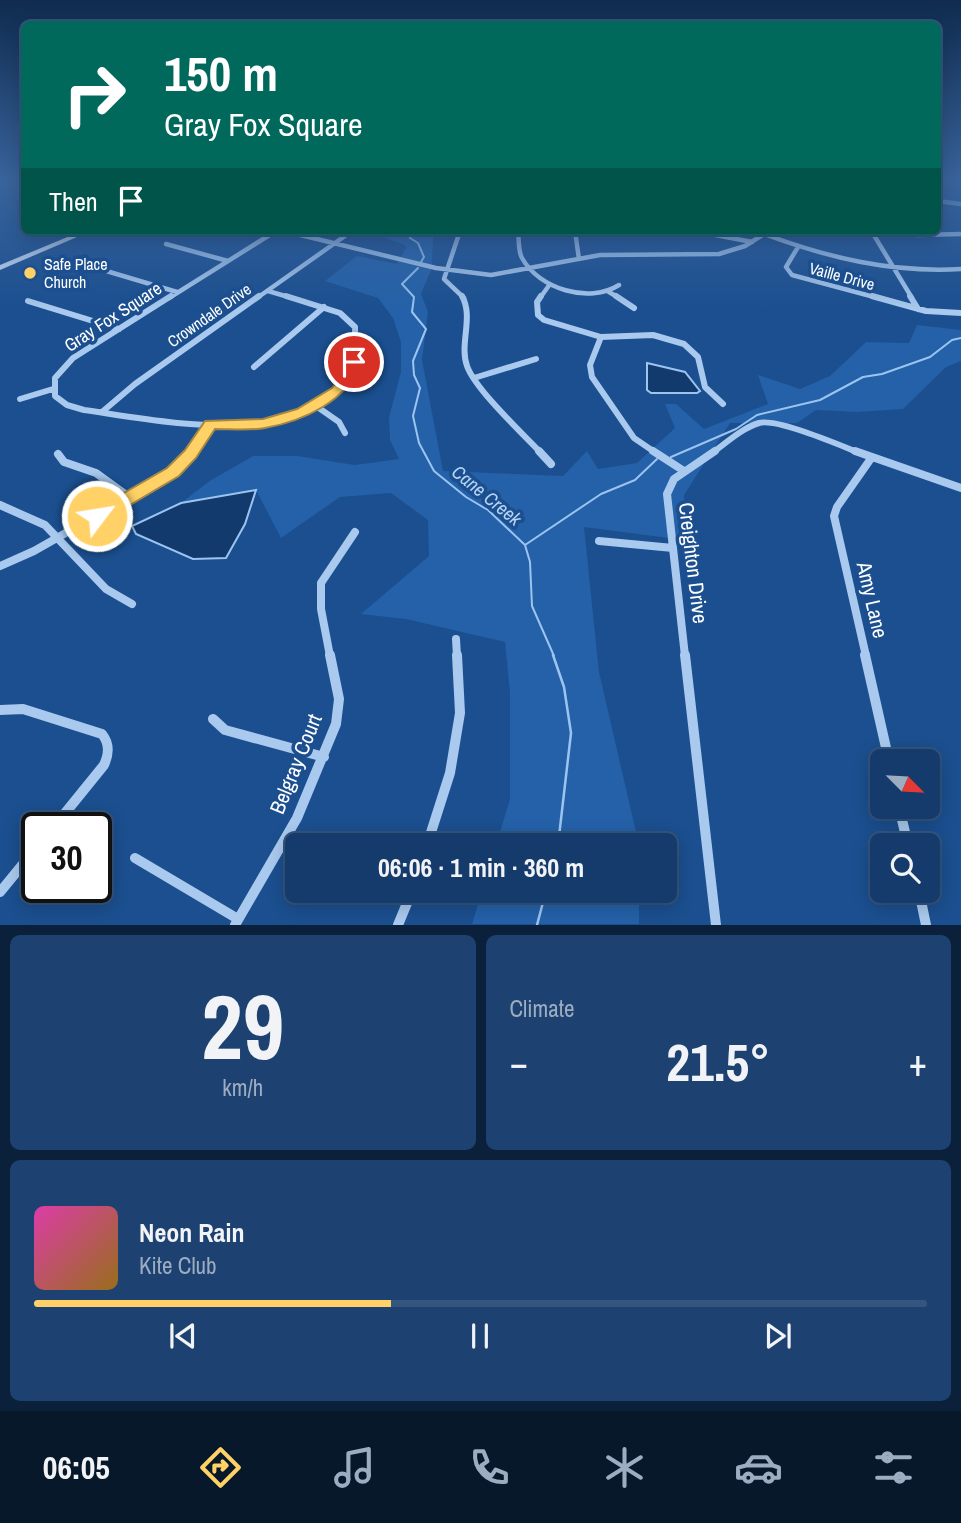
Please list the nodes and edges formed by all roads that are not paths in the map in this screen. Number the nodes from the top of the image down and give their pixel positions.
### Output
1 (941, 233) edge
2 (961, 234) edge
3 (78, 235) edge
4 (270, 235) edge
5 (301, 235) edge
6 (346, 235) edge
7 (459, 235) edge
8 (518, 235) edge
9 (576, 235) edge
10 (706, 235) edge
11 (719, 235) edge
12 (764, 235) edge
13 (771, 235) edge
14 (873, 235) edge
15 (707, 241) dead end
16 (752, 242) junction
17 (335, 243) junction
18 (166, 244) dead end
19 (798, 247) junction
20 (579, 259) junction
21 (228, 261) junction
22 (0, 268) edge
23 (532, 269) junction
24 (961, 269) edge
25 (103, 270) dead end
26 (895, 270) junction
27 (449, 271) junction
28 (550, 285) junction
29 (619, 285) dead end
30 (268, 291) junction
31 (177, 292) junction
32 (609, 292) junction
33 (29, 301) dead end
34 (324, 307) junction
35 (634, 308) dead end
36 (918, 309) junction
37 (961, 313) edge
38 (119, 329) junction
39 (601, 337) junction
40 (536, 359) dead end
41 (254, 367) dead end
42 (474, 378) junction
43 (53, 388) junction
44 (20, 399) dead end
45 (723, 404) dead end
46 (316, 406) junction
47 (102, 412) junction
48 (210, 424) junction
49 (345, 433) dead end
50 (58, 454) dead end
51 (872, 457) junction
52 (551, 464) dead end
53 (684, 471) junction
54 (961, 488) edge
55 (129, 496) junction
56 (0, 505) edge
57 (355, 533) dead end
58 (58, 538) junction
59 (598, 541) dead end
60 (673, 548) junction
61 (0, 566) edge
62 (132, 604) dead end
63 (456, 639) dead end
64 (0, 709) edge
65 (213, 719) dead end
66 (886, 749) edge
67 (324, 757) junction
68 (66, 812) edge
69 (430, 833) edge
70 (135, 858) dead end
71 (21, 866) edge
72 (0, 892) edge
73 (407, 903) edge
74 (921, 903) edge
75 (237, 922) edge
76 (398, 925) edge
77 (716, 925) edge
78 (926, 925) edge

1 - 2 street
3 - 22 street
4 - 21 street, Gray Fox Square
5 - 17 street
6 - 17 street, Crowndale Drive
7 - 27 street
8 - 23 street
9 - 20 street
10 - 15 street
11 - 16 street
12 - 16 street
13 - 19 street
14 - 26 street
16 - 20 street
17 - 27 street
17 - 30 street, Crowndale Drive
18 - 21 street
19 - 26 street
19 - 36 street, Vaille Drive
20 - 23 street
21 - 31 street, Gray Fox Square
23 - 27 street
23 - 28 street
24 - 26 street
25 - 31 street
26 - 36 street
27 - 42 street
28 - 32 street
28 - 39 street
29 - 32 street
30 - 34 street
30 - 47 street, Crowndale Drive
31 - 38 street, Gray Fox Square
32 - 35 street
33 - 38 street
34 - 41 street
34 - 46 street
36 - 37 street
38 - 43 street, Gray Fox Square
39 - 45 street
39 - 53 street
40 - 42 street
42 - 52 street
43 - 44 street
43 - 47 street
46 - 48 street
46 - 49 street
47 - 48 street
48 - 55 street
50 - 55 street
51 - 53 street, Creighton Drive
51 - 54 street, Creighton Drive
51 - 66 street, Amy Lane
53 - 60 street, Creighton Drive
55 - 58 street
56 - 58 street
57 - 67 street, Belgray Court
58 - 61 street
58 - 62 street
59 - 60 street
60 - 77 street, Creighton Drive
63 - 69 street
64 - 68 street
65 - 67 street
67 - 75 street, Belgray Court
70 - 75 street
71 - 72 street
73 - 76 street
74 - 78 street

